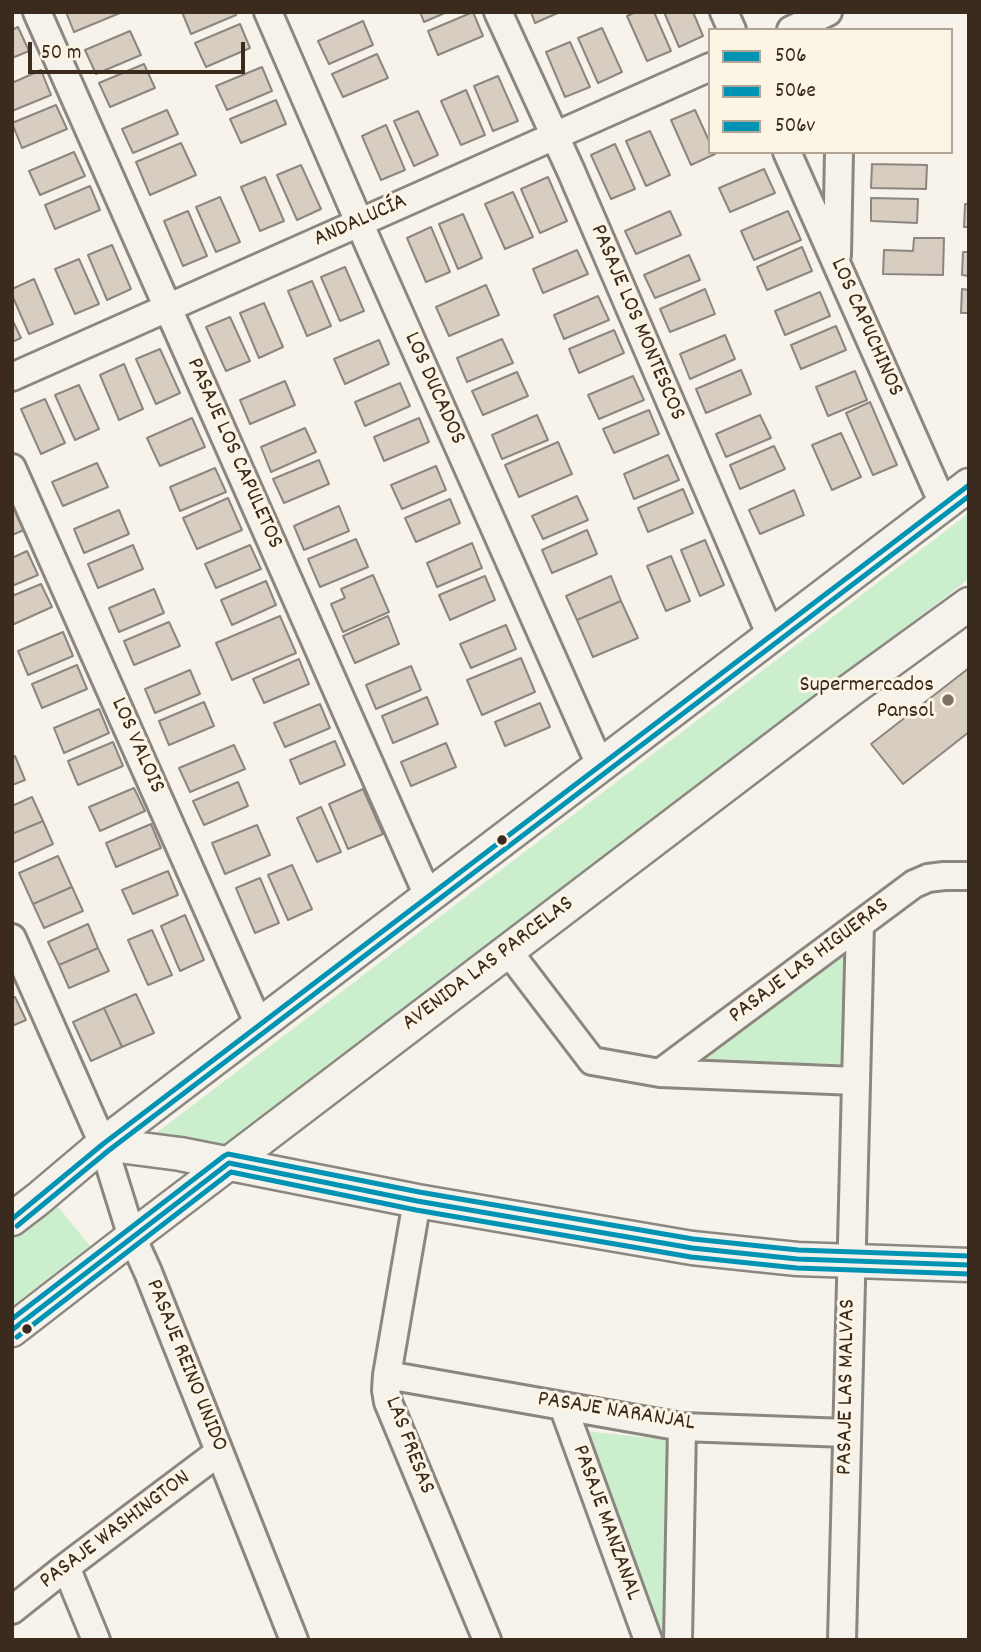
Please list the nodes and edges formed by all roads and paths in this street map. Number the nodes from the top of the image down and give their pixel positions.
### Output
1 (37, 12) edge
2 (268, 12) edge
3 (498, 12) edge
4 (724, 12) edge
5 (828, 12) edge
6 (731, 28) edge
7 (795, 28) edge
8 (708, 68) edge
9 (555, 136) junction
10 (788, 154) edge
11 (839, 154) edge
12 (359, 223) junction
13 (836, 264) junction
14 (168, 308) junction
15 (12, 377) edge
16 (12, 468) edge
17 (969, 485) edge
18 (943, 505) junction
19 (969, 604) edge
20 (771, 636) junction
21 (600, 765) junction
22 (969, 876) edge
23 (428, 896) junction
24 (860, 924) junction
25 (13, 943) edge
26 (508, 951) junction
27 (259, 1024) junction
28 (660, 1073) junction
29 (856, 1081) junction
30 (103, 1144) junction
31 (229, 1163) junction
32 (417, 1201) junction
33 (12, 1219) edge
34 (132, 1237) junction
35 (852, 1260) junction
36 (969, 1265) edge
37 (12, 1330) edge
38 (387, 1375) junction
39 (563, 1406) junction
40 (682, 1427) junction
41 (847, 1433) junction
42 (219, 1452) junction
43 (66, 1567) junction
44 (12, 1610) edge
45 (96, 1640) edge
46 (294, 1640) edge
47 (486, 1640) edge
48 (648, 1640) edge
49 (678, 1640) edge
50 (842, 1640) edge

1 - 14 street, PASAJE LOS CAPULETOS
2 - 12 street, LOS DUCADOS
3 - 9 street, PASAJE LOS MONTESCOS
4 - 6 street
5 - 7 street
8 - 9 street, ANDALUCÍA
9 - 12 street, ANDALUCÍA
9 - 20 street, PASAJE LOS MONTESCOS
10 - 13 street, LOS CAPUCHINOS
11 - 13 street
12 - 14 street, ANDALUCÍA
12 - 21 street, LOS DUCADOS
13 - 18 street, LOS CAPUCHINOS
14 - 15 street, ANDALUCÍA
14 - 23 street, PASAJE LOS CAPULETOS
16 - 27 street, LOS VALOIS
17 - 18 street
18 - 20 street
19 - 26 street, AVENIDA LAS PARCELAS
20 - 21 street
21 - 23 street
22 - 24 street, PASAJE LAS HIGUERAS
23 - 27 street
24 - 28 street, PASAJE LAS HIGUERAS
24 - 29 street, PASAJE LAS MALVAS
25 - 30 street, PASAJE REINO UNIDO
26 - 28 street
26 - 31 street, AVENIDA LAS PARCELAS
27 - 30 street
28 - 29 street
29 - 35 street, PASAJE LAS MALVAS
30 - 31 street
30 - 33 street
30 - 34 street, PASAJE REINO UNIDO
31 - 32 street
31 - 34 street, AVENIDA LAS PARCELAS
32 - 35 street
32 - 38 street, LAS FRESAS
34 - 37 street, AVENIDA LAS PARCELAS
34 - 42 street, PASAJE REINO UNIDO
35 - 36 street
35 - 41 street, PASAJE LAS MALVAS
38 - 39 street, PASAJE NARANJAL
38 - 47 street, LAS FRESAS
39 - 40 street, PASAJE NARANJAL
39 - 48 street, PASAJE MANZANAL
40 - 41 street, PASAJE NARANJAL
40 - 49 street
41 - 50 street, PASAJE LAS MALVAS
42 - 43 street, PASAJE WASHINGTON
42 - 46 street, PASAJE REINO UNIDO
43 - 44 street, PASAJE WASHINGTON
43 - 45 street

